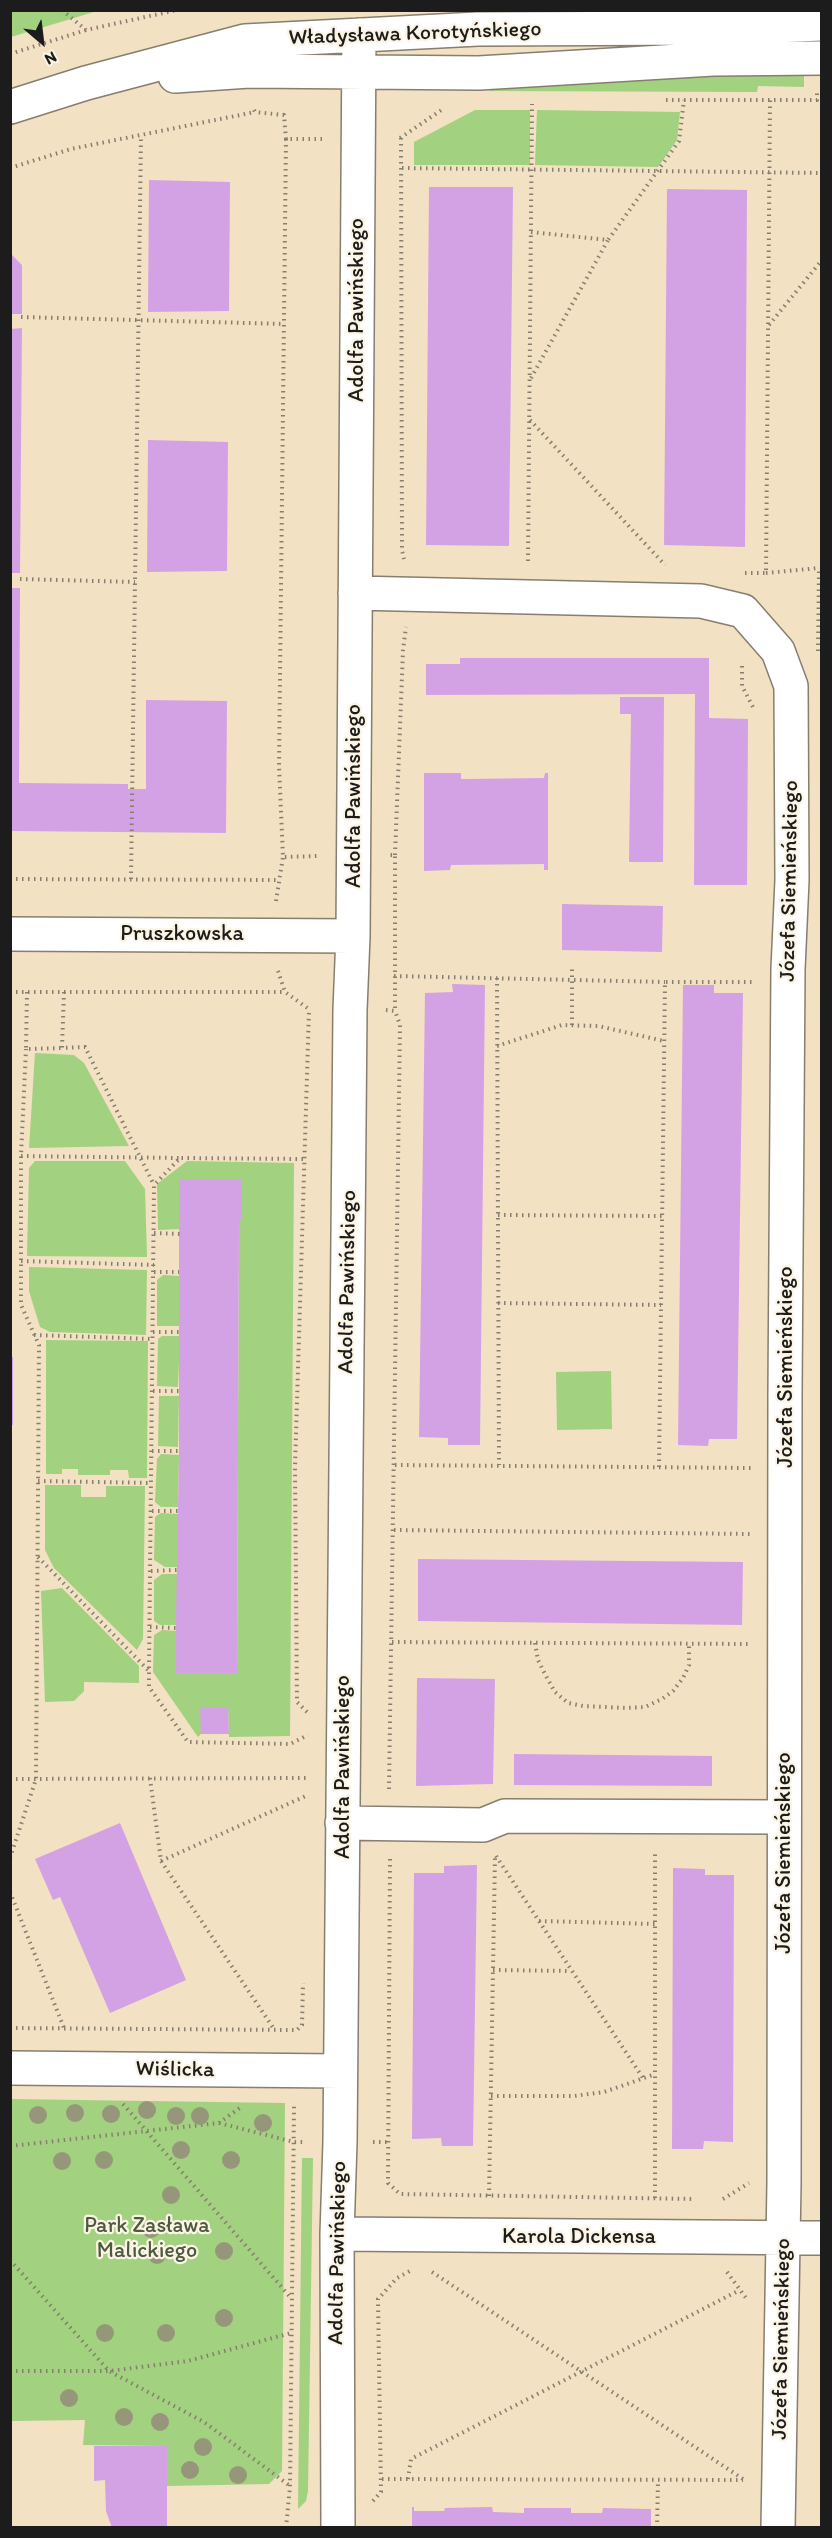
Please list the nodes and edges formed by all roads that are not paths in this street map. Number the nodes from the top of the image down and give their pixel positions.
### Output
1 (822, 24) edge
2 (359, 36) junction
3 (822, 58) edge
4 (358, 71) junction
5 (86, 83) junction
6 (10, 107) edge
7 (355, 593) junction
8 (10, 934) edge
9 (353, 936) junction
10 (784, 1817) junction
11 (342, 1823) junction
12 (10, 2068) edge
13 (340, 2071) junction
14 (337, 2234) junction
15 (783, 2238) junction
16 (822, 2238) edge
17 (338, 2528) edge
18 (778, 2528) edge

1 - 2 street, Władysława Korotyńskiego
2 - 4 street, Adolfa Pawińskiego
2 - 5 street, Władysława Korotyńskiego
3 - 4 street, Władysława Korotyńskiego
4 - 5 street, Władysława Korotyńskiego
4 - 7 street, Adolfa Pawińskiego
5 - 6 street, Władysława Korotyńskiego
7 - 9 street, Adolfa Pawińskiego
7 - 10 street, Józefa Siemieńskiego
8 - 9 street, Pruszkowska
9 - 11 street, Adolfa Pawińskiego
10 - 11 street
10 - 15 street, Józefa Siemieńskiego
11 - 13 street, Adolfa Pawińskiego
12 - 13 street, Wiślicka
13 - 14 street, Adolfa Pawińskiego
14 - 15 street, Karola Dickensa
14 - 17 street, Adolfa Pawińskiego
15 - 16 street, Karola Dickensa
15 - 18 street, Józefa Siemieńskiego

